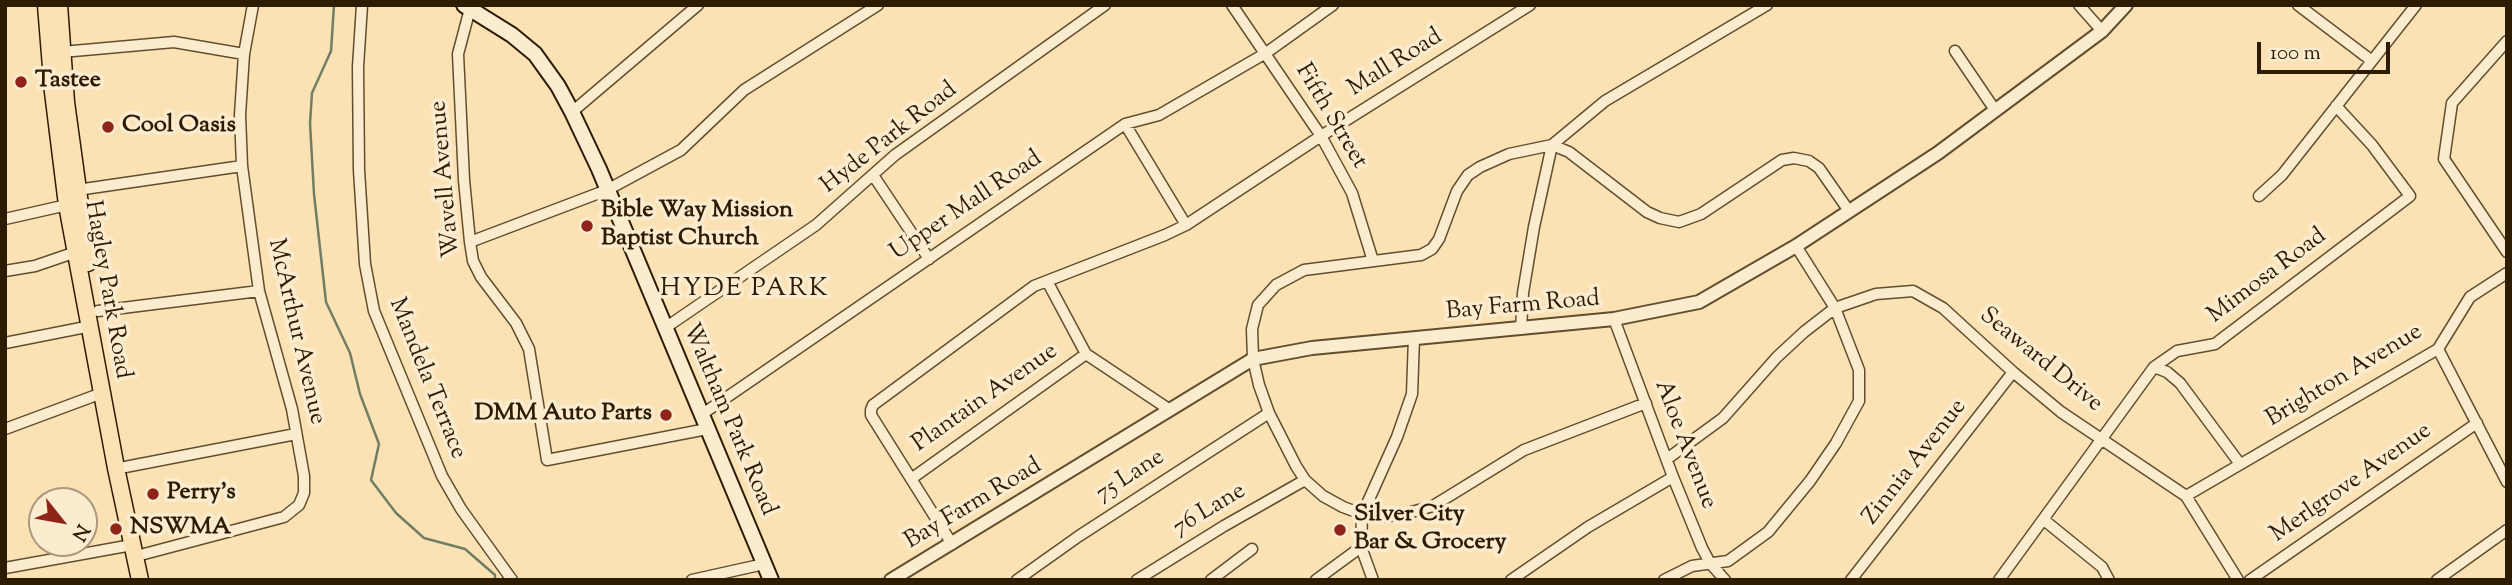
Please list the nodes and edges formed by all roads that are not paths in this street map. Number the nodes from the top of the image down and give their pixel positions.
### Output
1 (46, 5) edge
2 (59, 5) edge
3 (253, 5) edge
4 (362, 5) edge
5 (698, 5) edge
6 (878, 5) edge
7 (1105, 5) edge
8 (1232, 5) edge
9 (1333, 5) edge
10 (1530, 5) edge
11 (1767, 5) edge
12 (2079, 5) edge
13 (2126, 5) edge
14 (2298, 5) edge
15 (2417, 5) edge
16 (468, 6) edge
17 (2102, 31) junction
18 (2507, 41) edge
19 (1955, 51) dead end
20 (62, 52) junction
21 (1266, 52) junction
22 (244, 54) junction
23 (2372, 61) junction
24 (2336, 106) junction
25 (1995, 110) junction
26 (572, 112) junction
27 (1125, 124) junction
28 (1321, 136) junction
29 (1552, 145) junction
30 (242, 166) junction
31 (873, 175) junction
32 (77, 190) junction
33 (607, 190) junction
34 (2259, 196) dead end
35 (68, 205) junction
36 (1849, 211) junction
37 (5, 219) edge
38 (1186, 225) junction
39 (470, 242) junction
40 (1796, 246) junction
41 (76, 252) junction
42 (2507, 252) edge
43 (929, 259) junction
44 (1373, 261) junction
45 (5, 271) edge
46 (2507, 273) edge
47 (1047, 281) junction
48 (259, 291) junction
49 (1835, 309) junction
50 (98, 311) junction
51 (1614, 319) junction
52 (90, 326) junction
53 (665, 328) junction
54 (1521, 329) junction
55 (1415, 338) junction
56 (5, 343) edge
57 (2438, 349) junction
58 (1086, 354) junction
59 (1253, 359) junction
60 (2154, 367) junction
61 (2013, 372) junction
62 (102, 394) junction
63 (1646, 403) junction
64 (1170, 410) junction
65 (1269, 413) junction
66 (704, 422) junction
67 (2477, 423) junction
68 (5, 429) edge
69 (296, 434) junction
70 (2102, 438) junction
71 (1667, 459) junction
72 (2240, 464) junction
73 (125, 467) junction
74 (1673, 477) junction
75 (911, 479) junction
76 (1305, 480) junction
77 (2507, 482) edge
78 (2186, 496) junction
79 (1362, 515) junction
80 (2044, 520) junction
81 (2507, 530) edge
82 (951, 544) junction
83 (1360, 547) junction
84 (138, 550) junction
85 (1252, 550) dead end
86 (1710, 563) junction
87 (764, 564) junction
88 (5, 568) edge
89 (140, 580) edge
90 (149, 580) edge
91 (512, 580) edge
92 (692, 580) edge
93 (771, 580) edge
94 (891, 580) edge
95 (1017, 580) edge
96 (1136, 580) edge
97 (1211, 580) edge
98 (1317, 580) edge
99 (1373, 580) edge
100 (1511, 580) edge
101 (1664, 580) edge
102 (1725, 580) edge
103 (1851, 580) edge
104 (1999, 580) edge
105 (2109, 580) edge
106 (2238, 580) edge
107 (2250, 580) edge
108 (2437, 580) edge

1 - 35 main road, Hagley Park Road
2 - 20 main road, Hagley Park Road
3 - 22 street, McArthur Avenue
4 - 91 street, Mandela Terrace
5 - 26 street
6 - 33 street
7 - 31 street, Hyde Park Road
8 - 21 street, Fifth Street
9 - 21 street, Upper Mall Road
10 - 28 street, Mall Road
11 - 29 street
12 - 17 street
13 - 17 street, Bay Farm Road
14 - 23 street
15 - 23 street
16 - 26 main road, Waltham Park Road
16 - 39 street, Wavell Avenue
17 - 25 street, Bay Farm Road
18 - 42 street
19 - 25 street
20 - 22 street
20 - 32 main road, Hagley Park Road
21 - 27 street, Upper Mall Road
21 - 28 street, Fifth Street
22 - 30 street, McArthur Avenue
23 - 24 street
24 - 34 street
24 - 60 street, Mimosa Road
25 - 36 street, Bay Farm Road
26 - 33 main road, Waltham Park Road
27 - 38 street
27 - 43 street, Upper Mall Road
28 - 38 street, Mall Road
28 - 44 street, Fifth Street
29 - 36 street
29 - 44 street
29 - 54 street
30 - 32 street
30 - 48 street, McArthur Avenue
31 - 43 street
31 - 53 street, Hyde Park Road
32 - 50 main road, Hagley Park Road
33 - 39 street
33 - 53 main road, Waltham Park Road
35 - 37 street
35 - 41 main road, Hagley Park Road
36 - 40 street, Bay Farm Road
38 - 47 street, Mall Road
39 - 66 street, Wavell Avenue
40 - 49 street
40 - 51 street, Bay Farm Road
41 - 45 street
41 - 52 main road, Hagley Park Road
43 - 66 street, Upper Mall Road
44 - 59 street
46 - 57 street, Brighton Avenue
47 - 58 street
47 - 75 street, Mall Road
48 - 50 street
48 - 69 street, McArthur Avenue
49 - 61 street, Seaward Drive
49 - 71 street, Seaward Drive
49 - 86 street
50 - 73 main road, Hagley Park Road
51 - 54 street, Bay Farm Road
51 - 63 street, Aloe Avenue
52 - 56 street
52 - 62 main road, Hagley Park Road
53 - 66 main road, Waltham Park Road
54 - 55 street, Bay Farm Road
55 - 59 street, Bay Farm Road
55 - 79 street
57 - 67 street
57 - 72 street, Brighton Avenue
58 - 64 street
58 - 75 street, Plantain Avenue
59 - 64 street, Bay Farm Road
59 - 65 street
60 - 70 street, Mimosa Road
60 - 72 street
61 - 70 street, Seaward Drive
61 - 103 street, Zinnia Avenue
62 - 68 street
62 - 84 main road, Hagley Park Road
63 - 71 street, Aloe Avenue
63 - 79 street
64 - 82 street, Bay Farm Road
65 - 76 street
65 - 95 street, 75 Lane
66 - 87 main road, Waltham Park Road
67 - 77 street
67 - 107 street, Merlgrove Avenue
69 - 73 street
69 - 84 street, McArthur Avenue
70 - 78 street, Seaward Drive
70 - 80 street, Mimosa Road
71 - 74 street, Aloe Avenue
72 - 78 street, Brighton Avenue
73 - 84 main road, Hagley Park Road
74 - 86 street, Aloe Avenue
74 - 100 street
75 - 82 street, Mall Road
76 - 79 street
76 - 96 street, 76 Lane
78 - 106 street, Seaward Drive
79 - 83 street
80 - 104 street, Mimosa Road
80 - 105 street
81 - 108 street
82 - 94 street, Bay Farm Road
83 - 98 street
83 - 99 street
84 - 88 street, McArthur Avenue
84 - 89 main road, Hagley Park Road
84 - 90 main road, Hagley Park Road
85 - 97 street
86 - 101 street
86 - 102 street, Aloe Avenue
87 - 92 street
87 - 93 main road, Waltham Park Road

